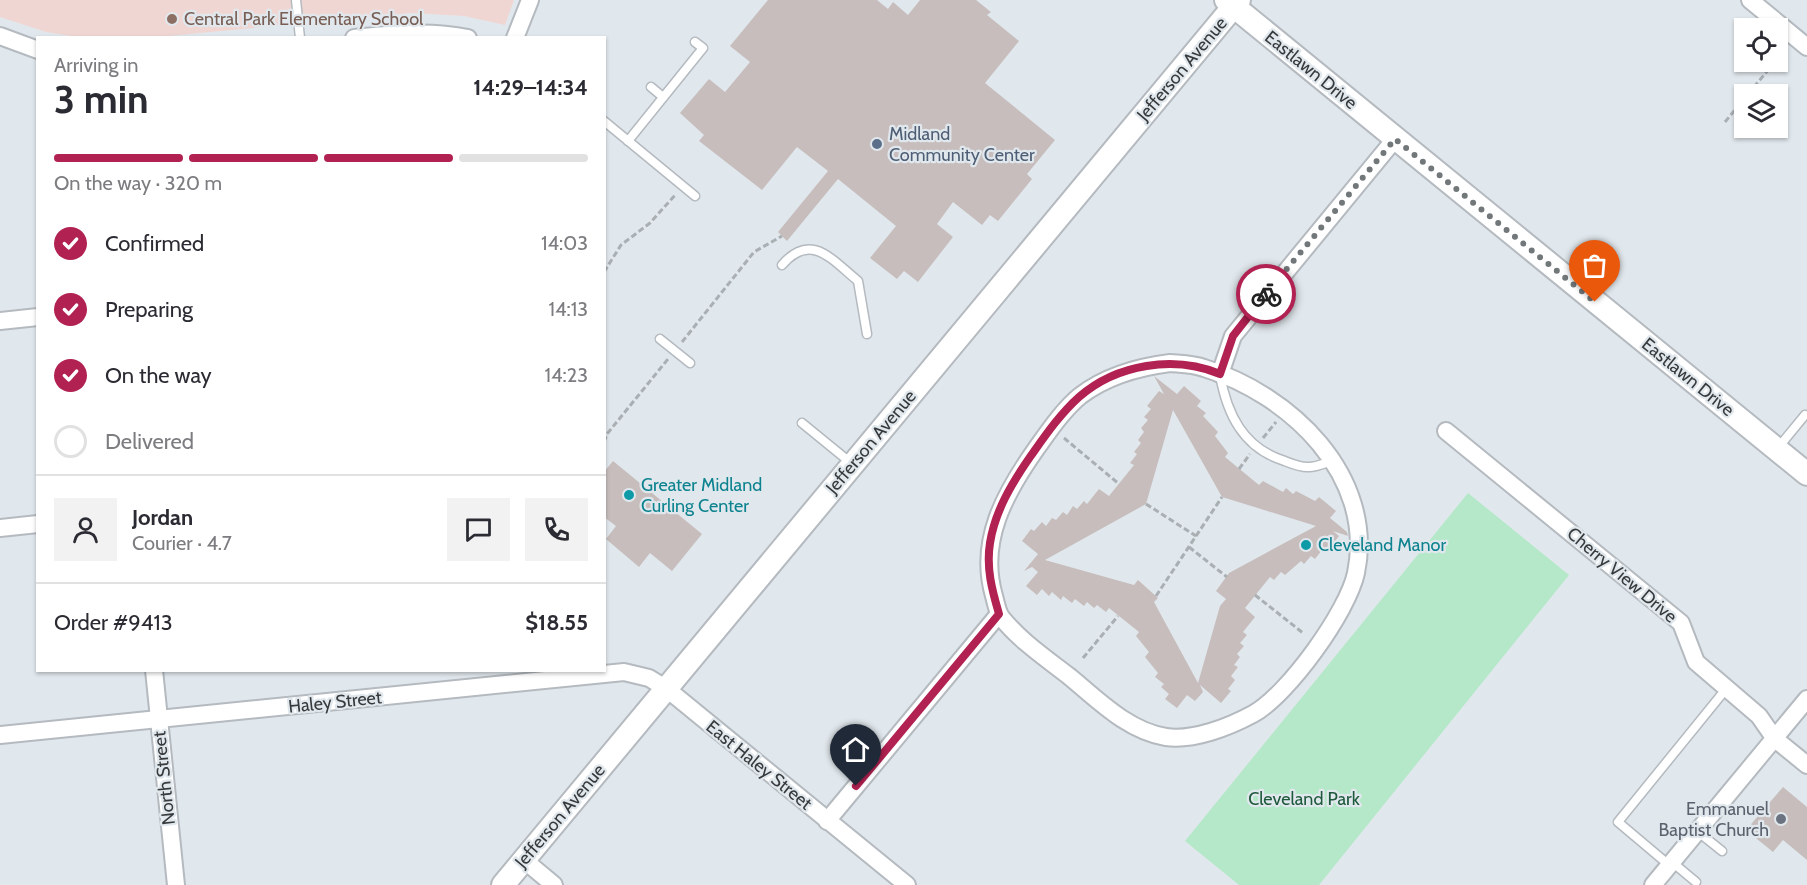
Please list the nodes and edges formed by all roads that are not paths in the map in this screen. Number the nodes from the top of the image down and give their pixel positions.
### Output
1 (296, 0) edge
2 (530, 0) edge
3 (1750, 0) edge
4 (1233, 2) edge
5 (0, 36) edge
6 (300, 36) edge
7 (374, 36) edge
8 (458, 36) edge
9 (516, 36) edge
10 (695, 42) dead end
11 (1799, 45) edge
12 (36, 49) edge
13 (651, 87) dead end
14 (663, 97) junction
15 (606, 123) edge
16 (1395, 139) junction
17 (628, 141) junction
18 (695, 196) dead end
19 (782, 265) dead end
20 (36, 317) edge
21 (0, 321) edge
22 (867, 334) dead end
23 (660, 339) dead end
24 (690, 363) dead end
25 (1220, 374) junction
26 (1805, 415) dead end
27 (802, 423) dead end
28 (1446, 432) dead end
29 (1777, 450) junction
30 (1332, 461) junction
31 (853, 464) junction
32 (1807, 474) edge
33 (36, 524) edge
34 (0, 528) edge
35 (999, 614) junction
36 (154, 672) edge
37 (667, 689) junction
38 (1726, 689) junction
39 (1807, 699) edge
40 (158, 720) junction
41 (0, 735) edge
42 (1774, 739) junction
43 (1807, 765) edge
44 (827, 821) junction
45 (1697, 831) junction
46 (1722, 852) dead end
47 (524, 860) junction
48 (1671, 863) junction
49 (1696, 882) dead end
50 (176, 885) edge
51 (503, 885) edge
52 (554, 885) edge
53 (907, 885) edge
54 (1653, 885) edge

1 - 6 lane
2 - 9 street
3 - 11 street
4 - 16 street, Eastlawn Drive
4 - 31 street, Jefferson Avenue
5 - 12 street
7 - 8 street
10 - 14 lane
13 - 14 lane
14 - 17 lane
15 - 17 lane
16 - 25 street
16 - 29 street, Eastlawn Drive
17 - 18 lane
19 - 22 lane
20 - 21 street
23 - 24 lane
25 - 30 street
25 - 30 lane
25 - 35 street
26 - 29 lane
27 - 31 lane
28 - 38 street, Cherry View Drive
29 - 32 street, Eastlawn Drive
30 - 35 street
31 - 37 street, Jefferson Avenue
33 - 34 street
35 - 44 street
36 - 40 street, North Street
37 - 40 street, Haley Street
37 - 44 street, East Haley Street
37 - 47 street, Jefferson Avenue
38 - 42 street, Cherry View Drive
38 - 48 lane
39 - 42 street
40 - 41 street, Haley Street
40 - 50 street, North Street
42 - 43 street, Cherry View Drive
42 - 45 street
44 - 53 street, East Haley Street
45 - 46 lane
45 - 48 street
47 - 51 street, Jefferson Avenue
47 - 52 street
48 - 49 lane
48 - 54 street

